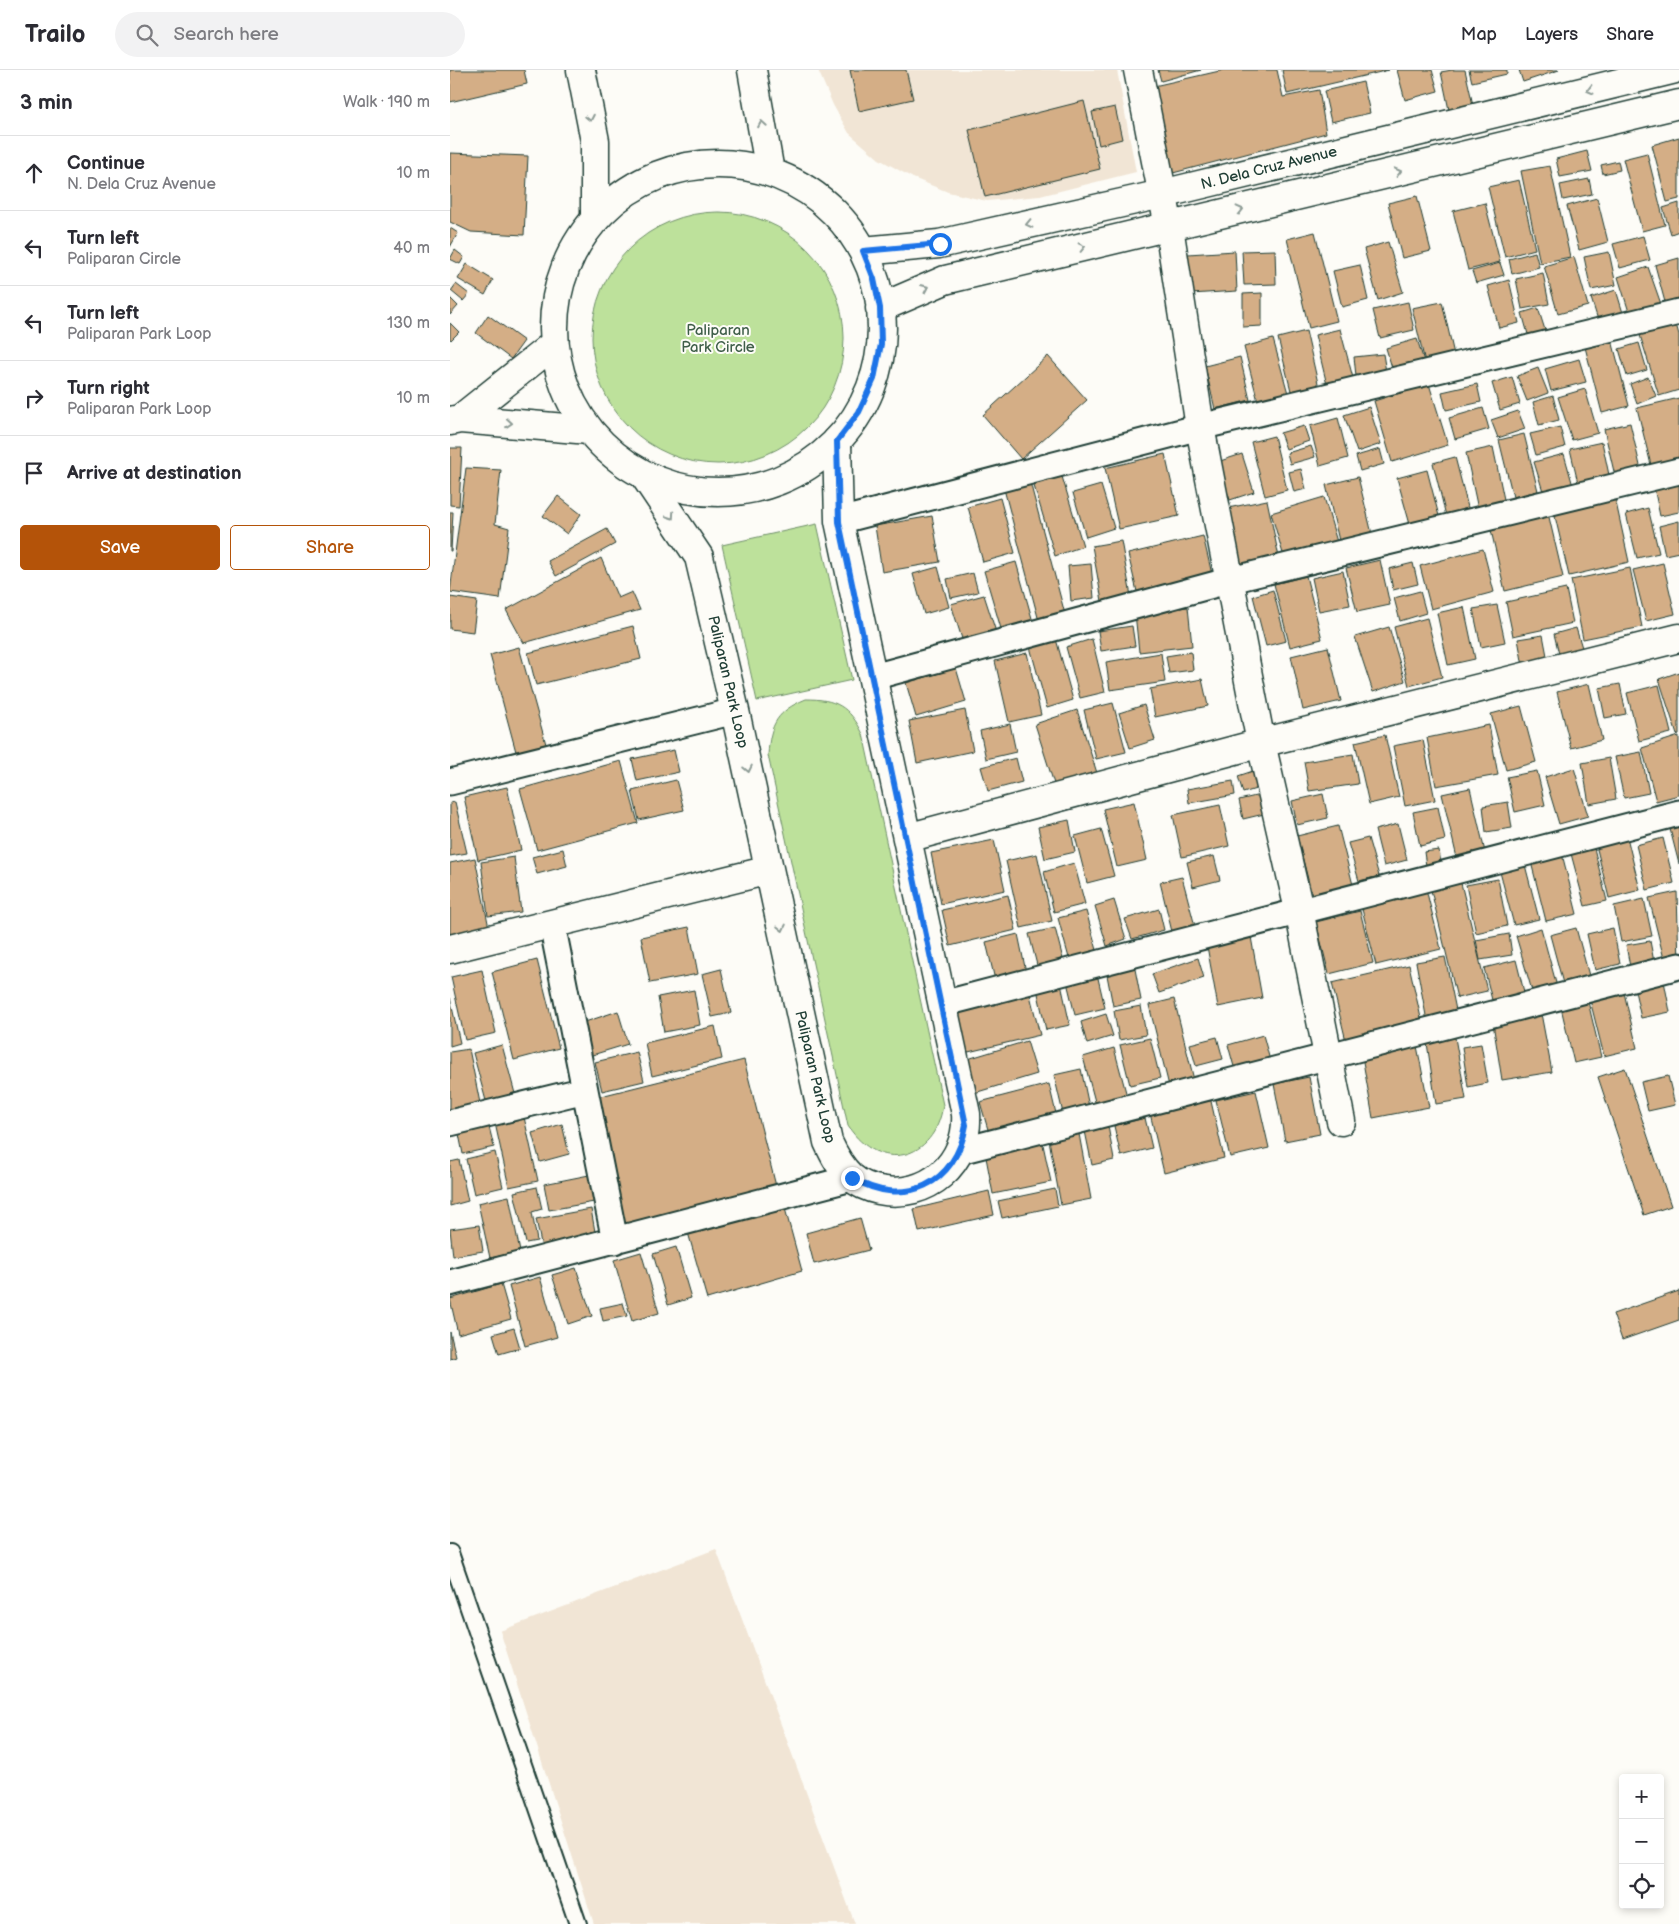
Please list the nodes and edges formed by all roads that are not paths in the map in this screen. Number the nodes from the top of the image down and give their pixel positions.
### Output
1 (581, 70) edge
2 (752, 70) edge
3 (1138, 70) edge
4 (1672, 70) edge
5 (1679, 104) edge
6 (770, 172) junction
7 (1162, 194) junction
8 (595, 219) junction
9 (1168, 227) junction
10 (863, 251) junction
11 (880, 308) junction
12 (1679, 312) edge
13 (554, 344) junction
14 (455, 420) edge
15 (1200, 426) junction
16 (589, 430) junction
17 (837, 441) junction
18 (1679, 471) edge
19 (644, 475) junction
20 (839, 522) junction
21 (1231, 580) junction
22 (1679, 638) edge
23 (873, 677) junction
24 (735, 711) junction
25 (1261, 743) junction
26 (450, 782) edge
27 (1679, 813) edge
28 (907, 838) junction
29 (769, 870) junction
30 (1299, 910) junction
31 (552, 924) junction
32 (450, 949) edge
33 (1679, 966) edge
34 (942, 1004) junction
35 (1328, 1056) junction
36 (585, 1090) junction
37 (1340, 1121) dead end
38 (450, 1123) edge
39 (960, 1151) junction
40 (852, 1178) junction
41 (615, 1241) junction
42 (450, 1284) edge
43 (450, 1553) edge
44 (578, 1924) edge

1 -> 8 street
6 -> 2 street
3 - 7 street
4 -> 7 street, N. Dela Cruz Avenue
9 -> 5 street
6 - 8 street
6 - 10 street
7 - 9 street
7 -> 10 street, N. Dela Cruz Avenue
8 - 13 street
11 -> 9 street
9 - 15 street
10 - 11 street
11 - 17 street
12 - 15 street
13 - 14 street
13 - 16 street
14 -> 16 street
15 - 20 street
15 - 21 street
16 - 19 street
17 - 19 street
17 - 20 street, Paliparan Park Loop
18 - 21 street
19 -> 24 street, Paliparan Park Loop
20 - 23 street, Paliparan Park Loop
21 - 23 street
21 - 25 street
22 - 25 street
23 - 28 street, Paliparan Park Loop
24 - 26 street
24 -> 29 street, Paliparan Park Loop
25 - 28 street
25 - 30 street
27 - 30 street
28 - 34 street, Paliparan Park Loop
29 - 31 street
29 -> 40 street, Paliparan Park Loop
30 - 34 street
30 - 35 street
31 - 32 street
31 - 36 street
33 - 35 street
34 - 39 street, Paliparan Park Loop
35 - 37 street
35 - 39 street
36 - 38 street
36 - 41 street
39 - 40 street, Paliparan Park Loop
40 - 41 street
41 - 42 street
43 - 44 lane

